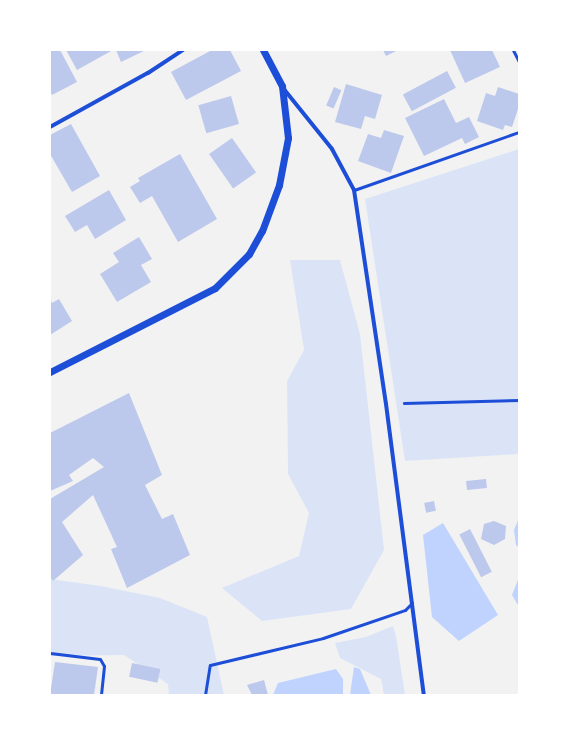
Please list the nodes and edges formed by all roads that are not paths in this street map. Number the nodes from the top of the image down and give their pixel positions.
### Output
1 (183, 50) edge
2 (262, 50) edge
3 (514, 50) edge
4 (519, 62) edge
5 (282, 86) junction
6 (50, 127) edge
7 (519, 132) edge
8 (354, 190) junction
9 (50, 372) edge
10 (412, 603) junction
11 (50, 653) edge
12 (101, 695) edge
13 (205, 695) edge
14 (424, 695) edge

1 - 6 street
2 - 5 street
3 - 4 lane
5 - 8 street
5 - 9 street
7 - 8 lane
8 - 10 street
10 - 13 lane
10 - 14 street
11 - 12 lane

